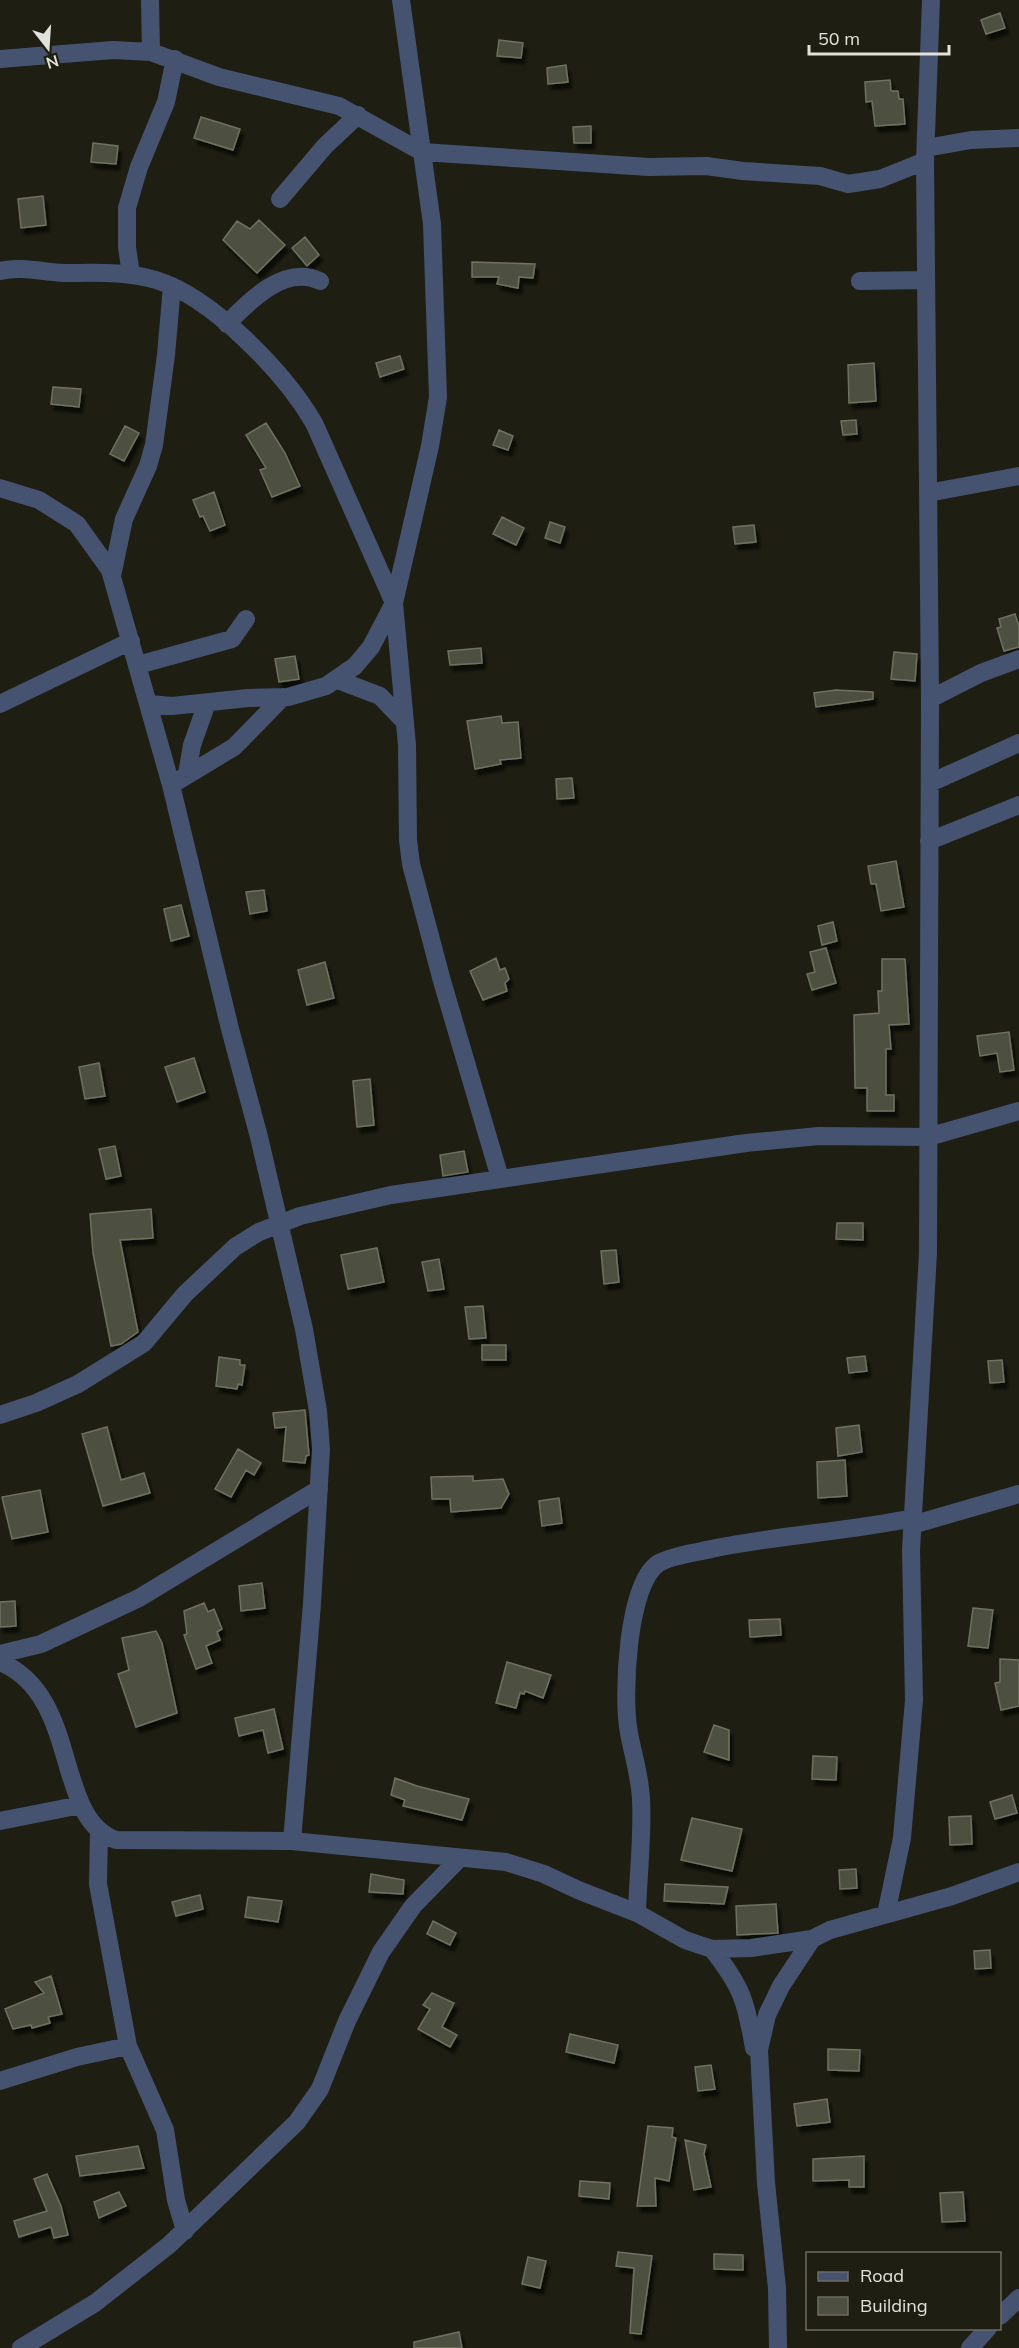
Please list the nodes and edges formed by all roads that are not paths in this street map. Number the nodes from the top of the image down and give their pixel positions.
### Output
1 (150, 0) edge
2 (401, 0) edge
3 (931, 0) edge
4 (151, 52) junction
5 (0, 59) edge
6 (175, 59) junction
7 (358, 115) junction
8 (1019, 138) edge
9 (422, 152) junction
10 (925, 155) junction
11 (280, 199) dead end
12 (0, 271) edge
13 (131, 275) junction
14 (926, 280) junction
15 (320, 281) dead end
16 (860, 281) dead end
17 (172, 286) junction
18 (227, 324) junction
19 (1019, 476) edge
20 (0, 488) edge
21 (928, 493) junction
22 (112, 578) junction
23 (394, 603) junction
24 (246, 619) dead end
25 (131, 641) junction
26 (1019, 658) edge
27 (138, 665) junction
28 (338, 680) junction
29 (283, 697) junction
30 (930, 699) junction
31 (0, 704) edge
32 (150, 704) junction
33 (207, 704) junction
34 (404, 721) junction
35 (1019, 742) edge
36 (187, 774) junction
37 (930, 783) junction
38 (171, 785) junction
39 (1019, 805) edge
40 (929, 841) junction
41 (1019, 1111) edge
42 (928, 1137) junction
43 (501, 1178) junction
44 (279, 1223) junction
45 (0, 1415) edge
46 (319, 1489) junction
47 (1019, 1494) edge
48 (913, 1521) junction
49 (0, 1654) edge
50 (0, 1662) edge
51 (81, 1805) junction
52 (0, 1821) edge
53 (99, 1832) junction
54 (292, 1841) junction
55 (459, 1859) junction
56 (1019, 1872) edge
57 (637, 1913) junction
58 (886, 1914) junction
59 (812, 1939) junction
60 (712, 1949) junction
61 (128, 2046) junction
62 (759, 2073) junction
63 (0, 2081) edge
64 (184, 2231) junction
65 (1019, 2298) edge
66 (1001, 2314) edge
67 (986, 2330) edge
68 (21, 2348) edge
69 (778, 2348) edge
70 (970, 2348) edge

1 - 4 street
2 - 9 street
3 - 10 street
4 - 5 street
4 - 6 street
6 - 7 street
6 - 13 street
7 - 9 street
7 - 11 street
8 - 10 street
9 - 10 street
9 - 23 street
10 - 14 street
12 - 13 street
13 - 17 street
14 - 16 street
14 - 21 street
15 - 18 street
17 - 18 street
17 - 22 street
18 - 23 street
19 - 21 street
20 - 22 street
21 - 30 street
22 - 25 street
23 - 28 street
23 - 34 street
24 - 27 street
25 - 27 street
25 - 31 street
26 - 30 street
27 - 32 street
28 - 29 street
28 - 34 street
29 - 33 street
29 - 36 street
30 - 37 street
32 - 33 street
32 - 38 street
33 - 36 street
34 - 43 street
35 - 37 street
36 - 38 street
37 - 40 street
38 - 44 street
39 - 40 street
40 - 42 street
41 - 42 street
42 - 43 street
42 - 48 street
43 - 44 street
44 - 45 street
44 - 46 street
46 - 49 street
46 - 54 street
47 - 48 street
48 - 57 street
48 - 58 street
50 - 51 street
51 - 52 street
51 - 53 street
53 - 54 street
53 - 61 street
54 - 55 street
55 - 57 street
55 - 64 street
56 - 58 street
57 - 60 street
58 - 59 street
59 - 60 street
59 - 62 street
60 - 62 street
61 - 63 street
61 - 64 street
62 - 69 street
64 - 68 street
65 - 66 street
67 - 70 street

